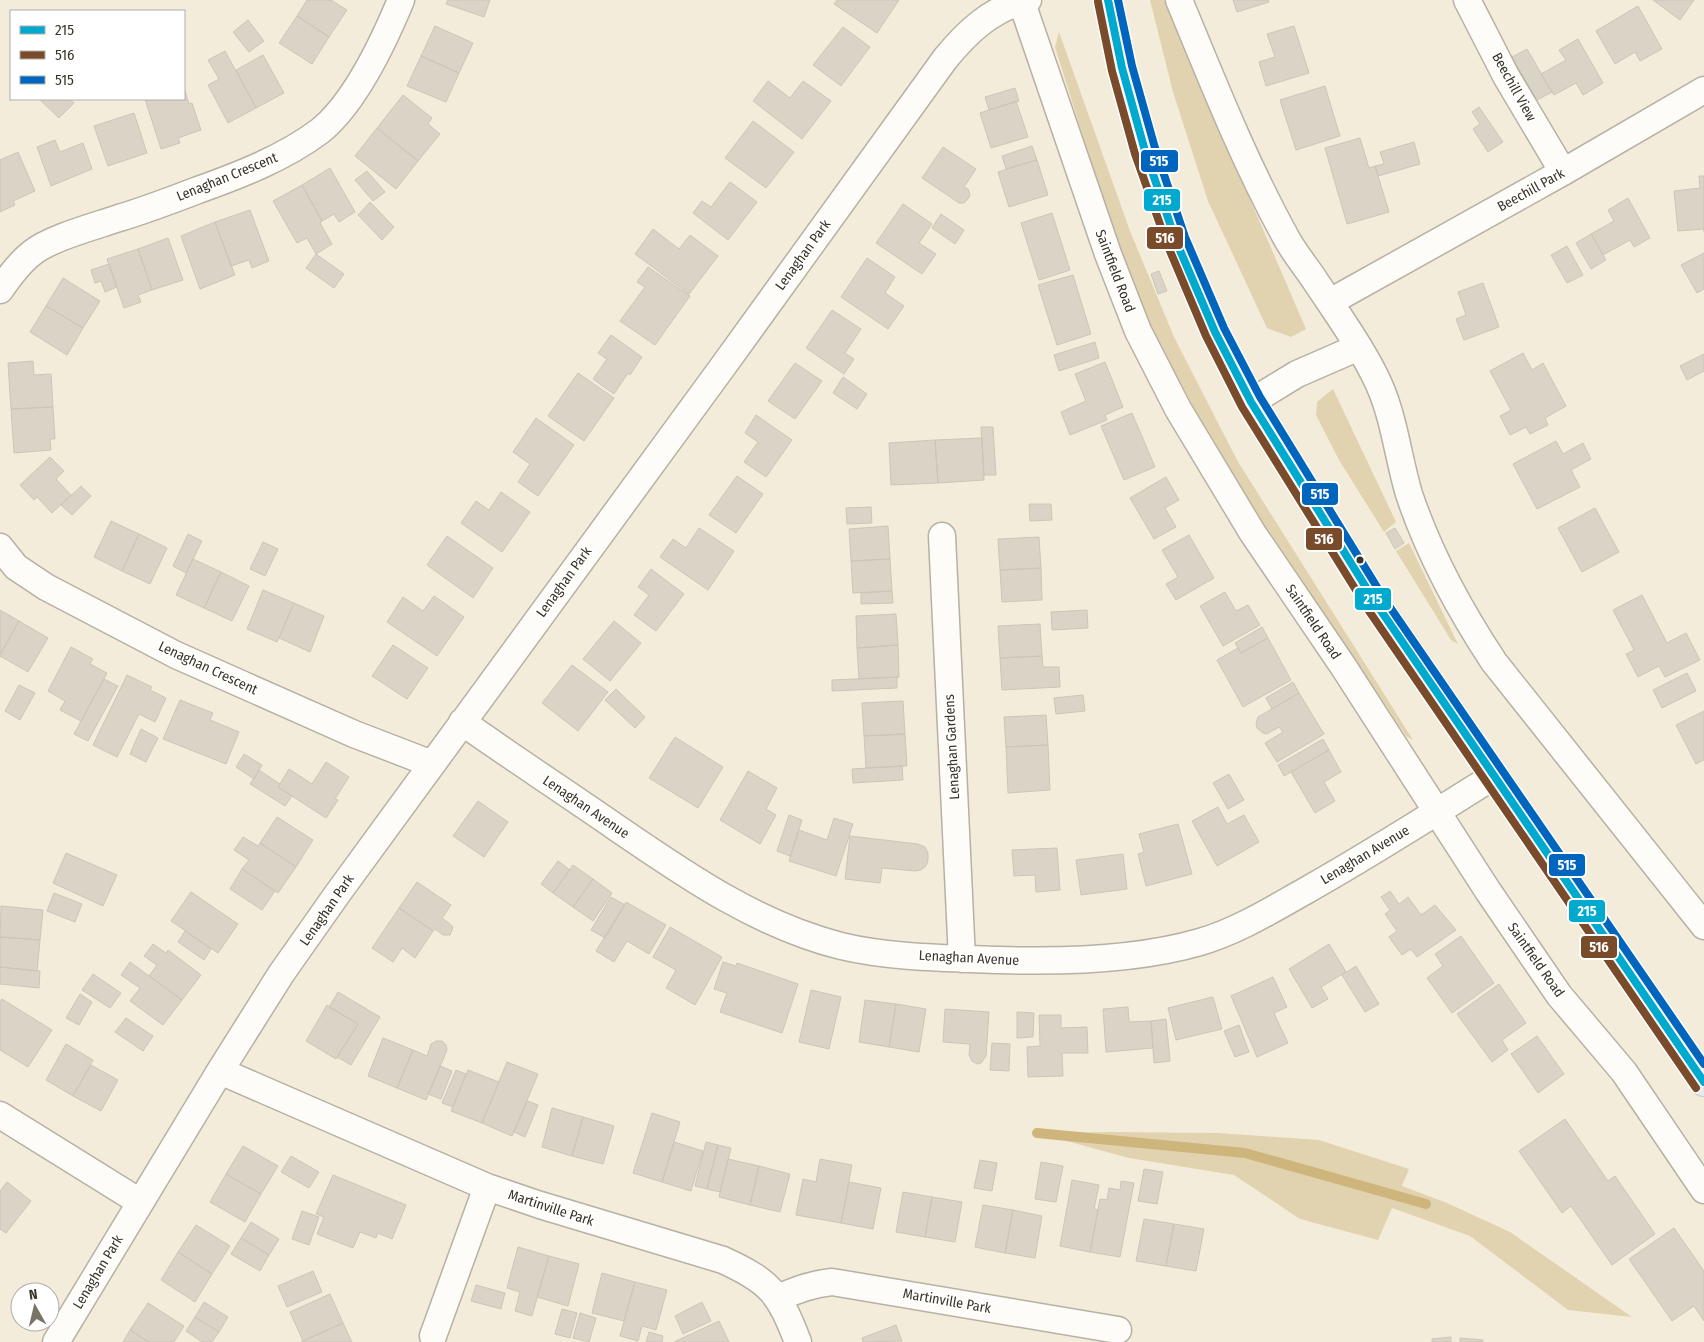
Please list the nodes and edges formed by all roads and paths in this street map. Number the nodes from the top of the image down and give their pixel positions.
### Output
1 (401, 0) edge
2 (1024, 0) edge
3 (1108, 0) edge
4 (1179, 0) edge
5 (1467, 0) edge
6 (1704, 90) edge
7 (1563, 172) junction
8 (0, 290) edge
9 (1330, 302) junction
10 (1359, 347) junction
11 (1251, 402) junction
12 (942, 536) dead end
13 (0, 547) edge
14 (462, 722) junction
15 (432, 764) junction
16 (1494, 776) junction
17 (1437, 812) junction
18 (1704, 926) edge
19 (962, 959) junction
20 (220, 1071) junction
21 (1704, 1082) edge
22 (0, 1115) edge
23 (487, 1187) junction
24 (1704, 1190) edge
25 (140, 1202) junction
26 (779, 1298) junction
27 (1118, 1330) dead end
28 (433, 1336) dead end
29 (56, 1342) edge
30 (798, 1342) edge

1 - 8 street, Lenaghan Crescent
2 - 14 street, Lenaghan Park
2 - 17 street, Saintfield Road
3 - 11 highway
4 - 9 street
5 - 7 street, Beechill View
6 - 7 street, Beechill Park
7 - 9 street, Beechill Park
9 - 10 street
10 - 11 street
10 - 18 street
11 - 16 highway
12 - 19 street, Lenaghan Gardens
13 - 15 street, Lenaghan Crescent
14 - 15 street, Lenaghan Park
14 - 19 street, Lenaghan Avenue
15 - 20 street, Lenaghan Park
16 - 17 street, Lenaghan Avenue
16 - 21 highway
17 - 19 street, Lenaghan Avenue
17 - 24 street, Saintfield Road
20 - 23 street, Martinville Park
20 - 25 street, Lenaghan Park
22 - 25 street
23 - 26 street, Martinville Park
23 - 28 street
25 - 29 street, Lenaghan Park
26 - 27 street, Martinville Park
26 - 30 street, Martinville Park

